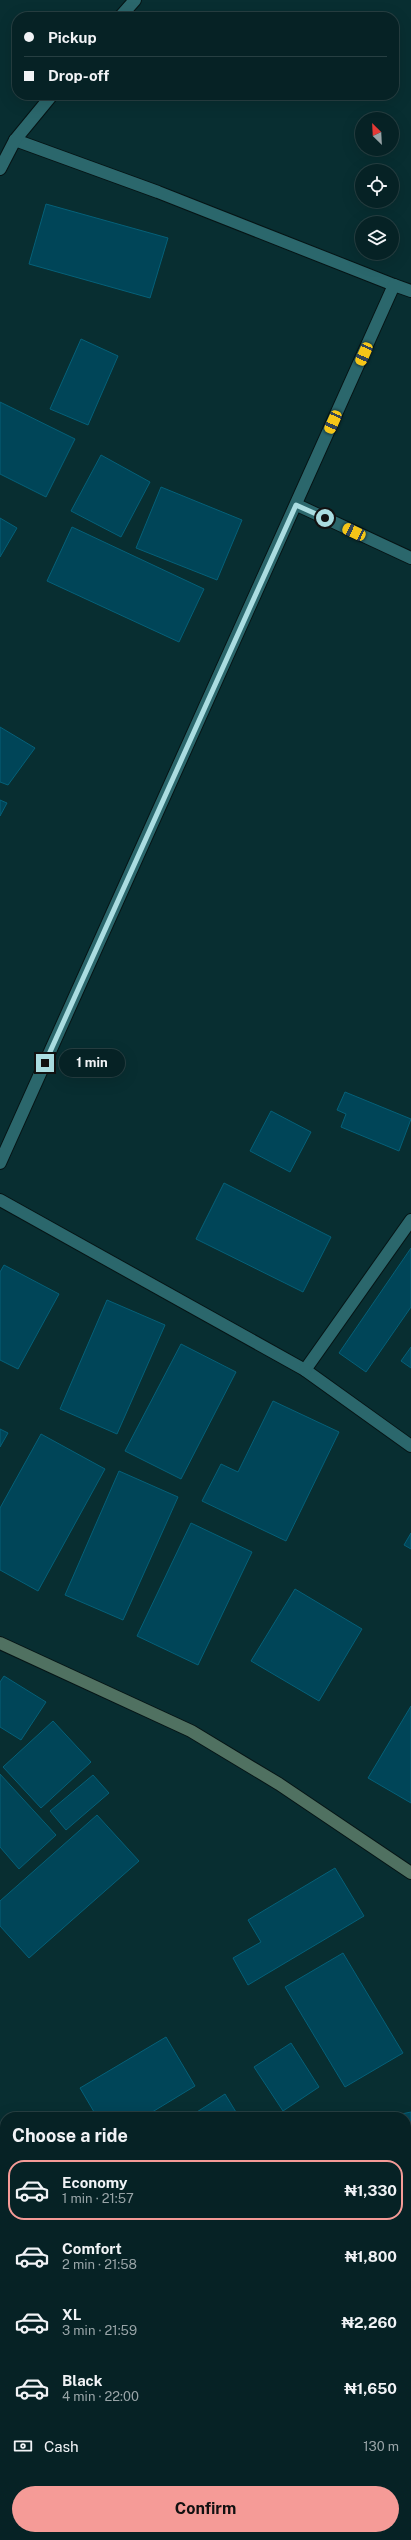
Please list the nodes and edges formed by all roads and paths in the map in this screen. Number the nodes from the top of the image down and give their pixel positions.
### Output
1 (135, 0) edge
2 (124, 12) edge
3 (48, 100) edge
4 (15, 140) junction
5 (0, 169) edge
6 (394, 285) junction
7 (411, 291) edge
8 (296, 505) junction
9 (411, 558) edge
10 (0, 1163) edge
11 (0, 1200) edge
12 (411, 1220) edge
13 (305, 1370) junction
14 (411, 1446) edge
15 (0, 1643) edge
16 (411, 1873) edge

1 - 2 street
3 - 4 street
4 - 5 street
4 - 6 street
6 - 7 street
6 - 8 street
8 - 9 street
8 - 10 street
11 - 13 street
12 - 13 street
13 - 14 street
15 - 16 main road

